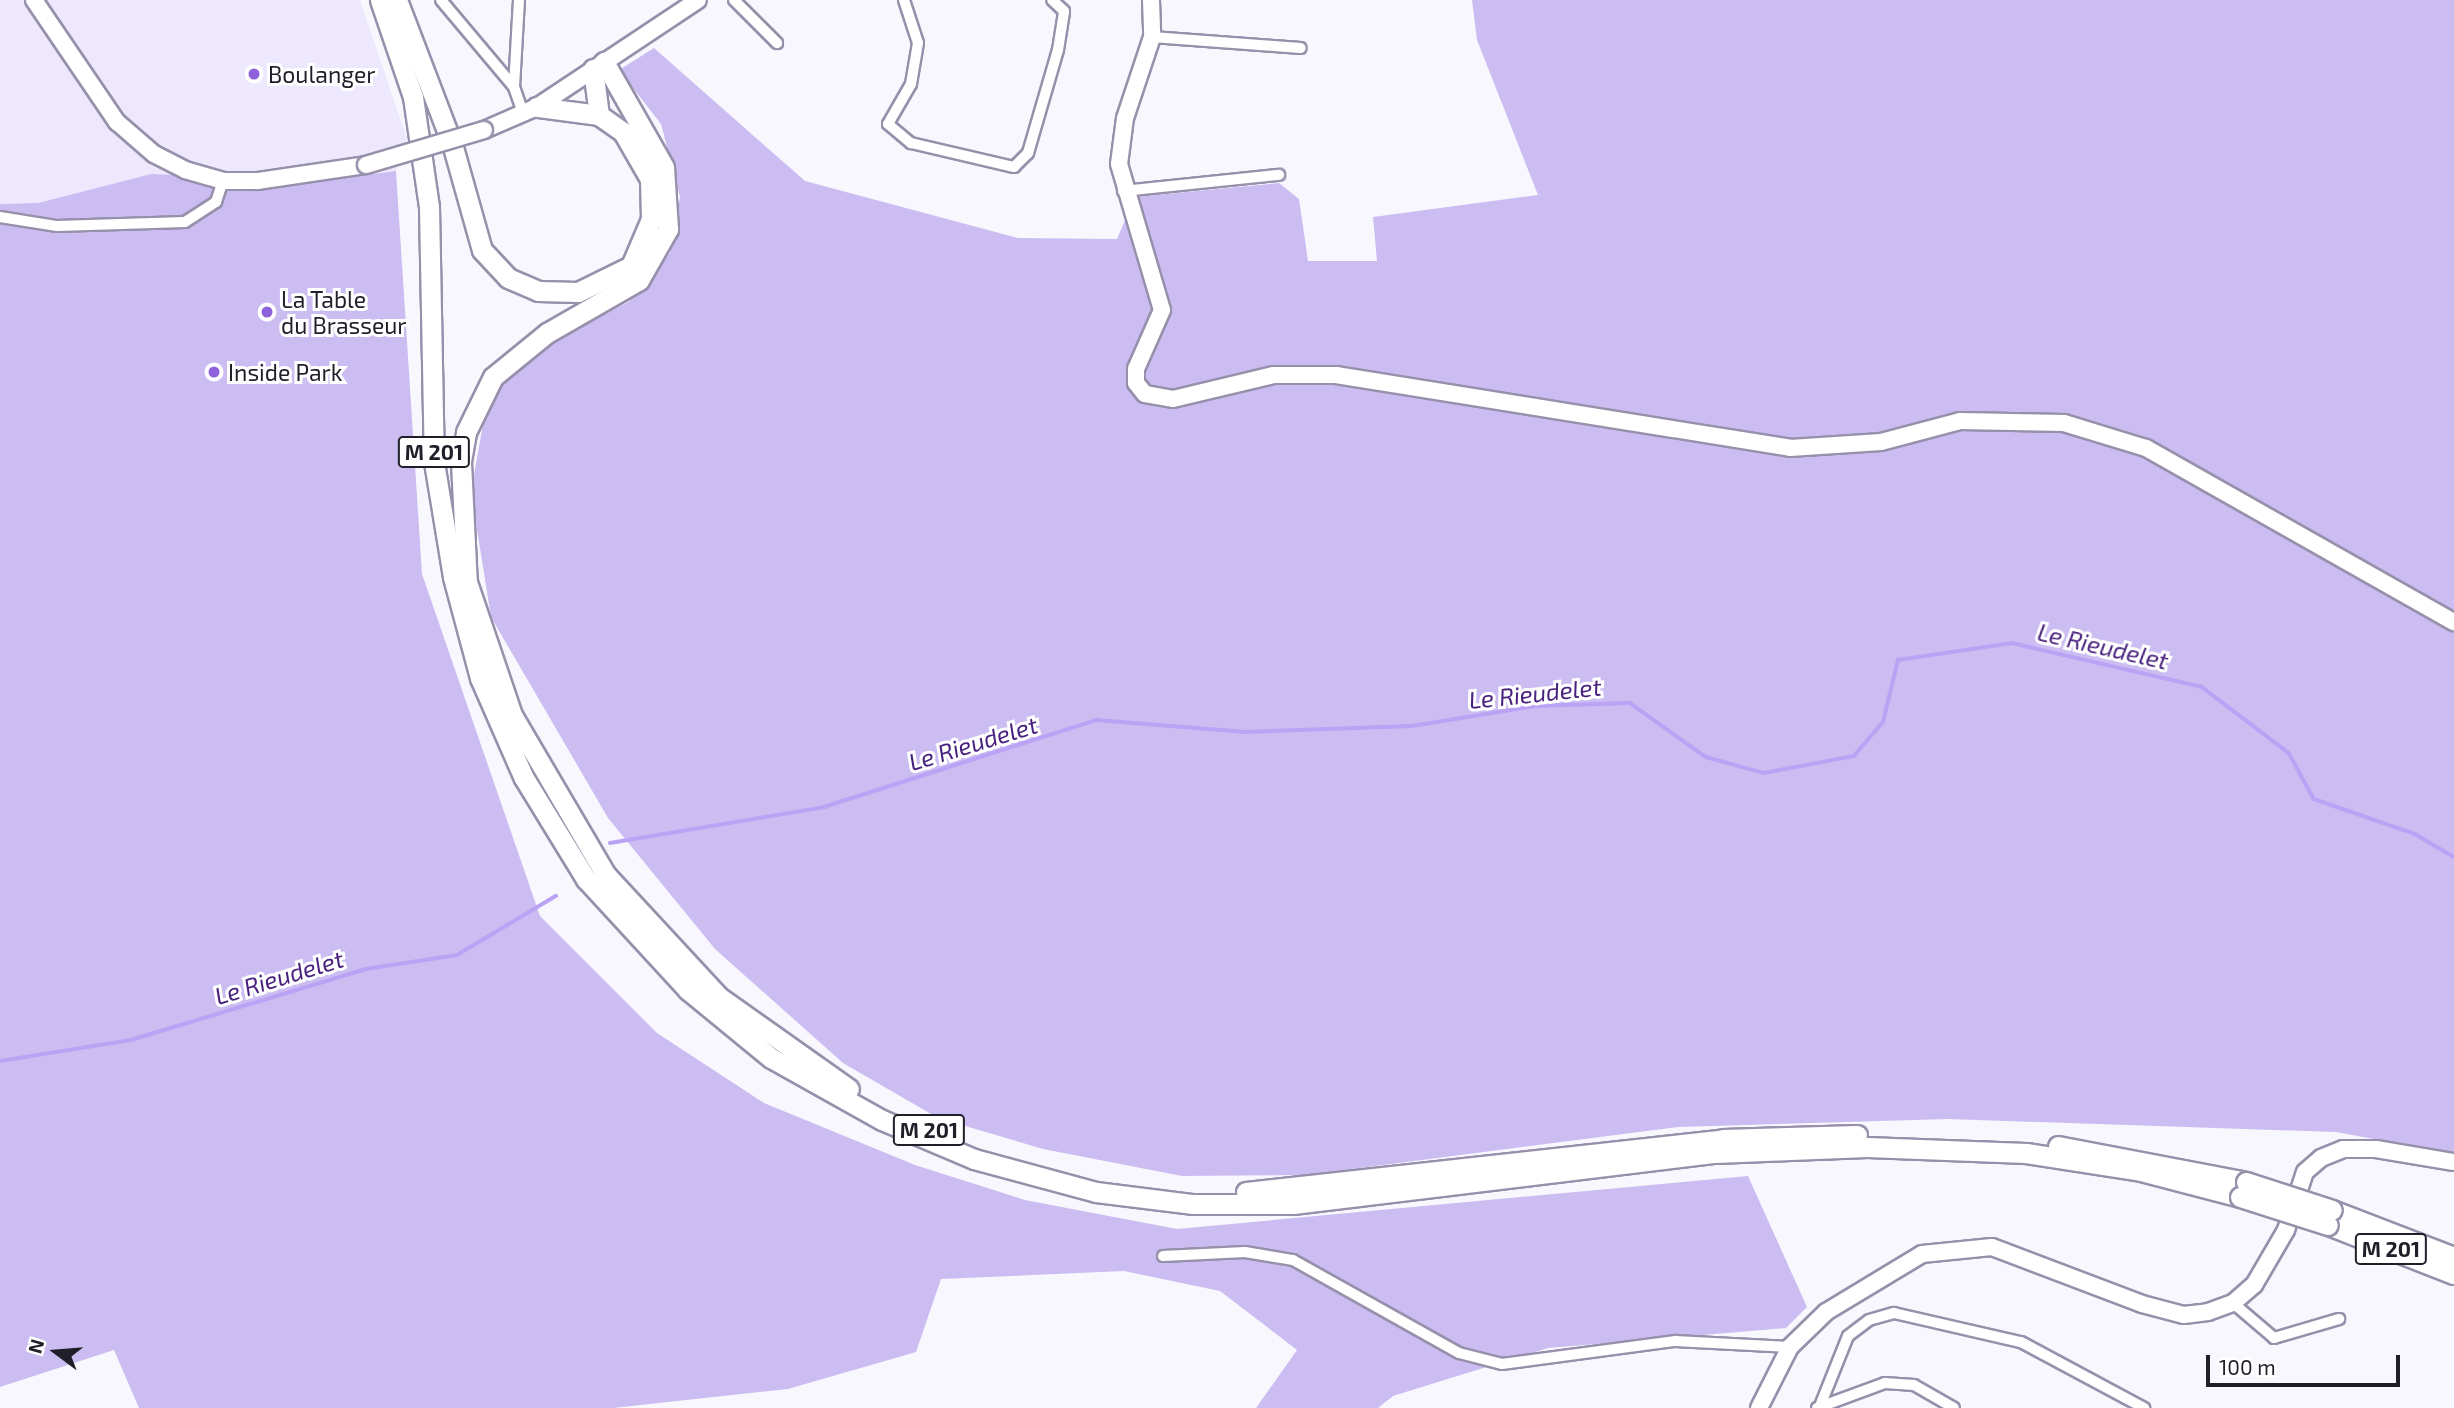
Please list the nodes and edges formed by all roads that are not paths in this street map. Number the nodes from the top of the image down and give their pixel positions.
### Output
1 (34, 0) edge
2 (46, 0) edge
3 (380, 0) edge
4 (388, 0) edge
5 (397, 0) edge
6 (441, 0) edge
7 (519, 0) edge
8 (698, 0) edge
9 (734, 0) edge
10 (904, 0) edge
11 (1052, 0) edge
12 (1151, 0) edge
13 (50, 22) junction
14 (1152, 37) junction
15 (777, 43) dead end
16 (1301, 48) dead end
17 (599, 66) junction
18 (514, 87) junction
19 (530, 110) junction
20 (599, 116) junction
21 (1279, 176) dead end
22 (223, 181) junction
23 (1123, 191) junction
24 (0, 217) edge
25 (467, 585) junction
26 (2454, 622) edge
27 (2454, 1162) edge
28 (2243, 1189) junction
29 (2330, 1217) junction
30 (1163, 1256) dead end
31 (2454, 1257) edge
32 (2454, 1274) edge
33 (2233, 1303) junction
34 (2339, 1319) dead end
35 (1790, 1347) junction
36 (1819, 1407) edge
37 (1759, 1408) edge
38 (1954, 1408) edge
39 (2144, 1408) edge

1 - 13 street
2 - 13 street
3 - 28 highway, M 201
4 - 25 highway, M 201
5 - 20 highway
6 - 18 street
7 - 18 street
8 - 17 street
9 - 15 street
10 - 11 street
12 - 14 street
13 - 22 street
14 - 16 street
14 - 23 street
17 - 19 street
17 - 20 highway
17 - 25 highway
18 - 19 street
19 - 20 highway
19 - 22 street, bridge
21 - 23 street
22 - 24 street
23 - 26 street
25 - 28 highway, M 201
27 - 33 street
28 - 29 highway, M 201, bridge
29 - 31 highway, M 201
29 - 32 highway, M 201
30 - 35 street
33 - 34 street
33 - 35 street
35 - 37 street
36 - 38 street
36 - 39 street

